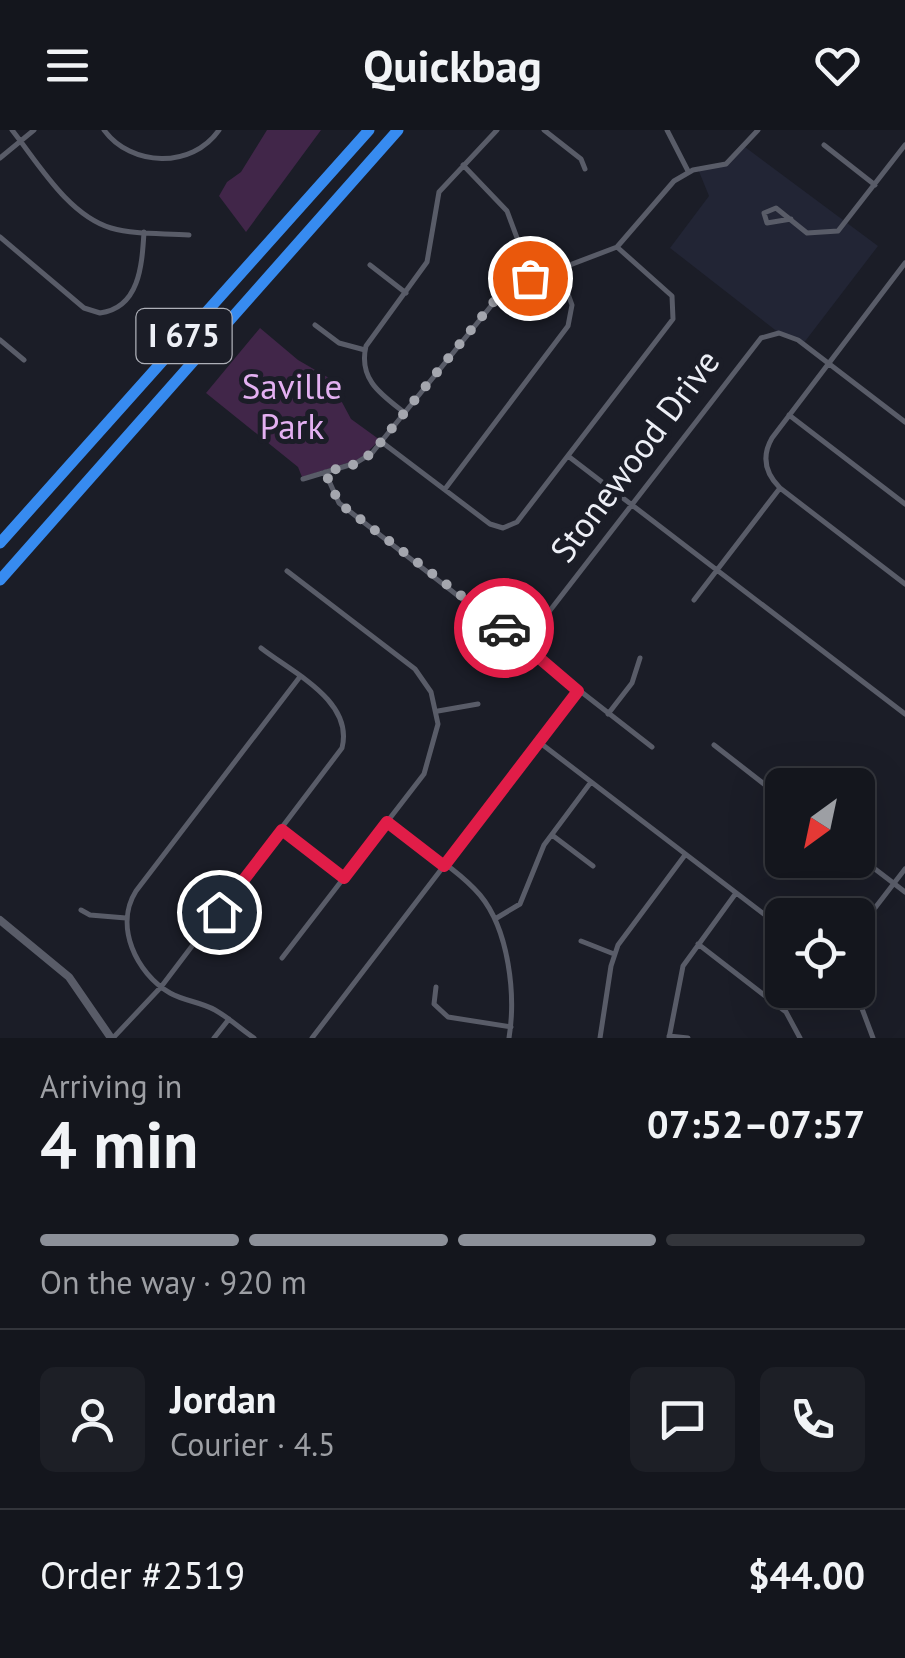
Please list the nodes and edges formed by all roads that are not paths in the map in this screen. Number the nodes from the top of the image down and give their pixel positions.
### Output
1 (12, 130) edge
2 (34, 130) edge
3 (104, 130) edge
4 (219, 130) edge
5 (369, 130) edge
6 (401, 130) edge
7 (496, 130) edge
8 (544, 130) edge
9 (667, 130) edge
10 (758, 130) edge
11 (20, 141) junction
12 (905, 144) edge
13 (824, 145) dead end
14 (0, 158) edge
15 (463, 165) junction
16 (586, 169) dead end
17 (689, 172) junction
18 (875, 184) junction
19 (791, 220) junction
20 (144, 232) junction
21 (189, 235) dead end
22 (0, 237) edge
23 (617, 247) junction
24 (905, 263) edge
25 (370, 265) dead end
26 (560, 268) junction
27 (532, 278) junction
28 (406, 293) junction
29 (315, 325) dead end
30 (0, 340) edge
31 (365, 350) junction
32 (24, 360) dead end
33 (828, 364) junction
34 (406, 413) junction
35 (789, 415) junction
36 (905, 422) edge
37 (382, 442) junction
38 (568, 456) junction
39 (325, 472) junction
40 (302, 479) dead end
41 (780, 488) junction
42 (444, 489) junction
43 (630, 503) junction
44 (905, 504) edge
45 (0, 543) edge
46 (718, 569) junction
47 (288, 571) dead end
48 (0, 580) edge
49 (905, 584) edge
50 (694, 600) dead end
51 (524, 644) junction
52 (261, 648) dead end
53 (640, 658) dead end
54 (300, 678) junction
55 (578, 691) junction
56 (478, 704) dead end
57 (438, 711) junction
58 (608, 714) junction
59 (905, 714) edge
60 (539, 742) junction
61 (714, 745) dead end
62 (652, 747) dead end
63 (592, 782) junction
64 (765, 785) edge
65 (387, 822) junction
66 (282, 830) junction
67 (551, 834) junction
68 (686, 854) junction
69 (444, 866) junction
70 (593, 866) dead end
71 (875, 869) edge
72 (905, 869) edge
73 (344, 878) junction
74 (894, 884) junction
75 (905, 892) edge
76 (736, 893) junction
77 (875, 908) edge
78 (81, 910) dead end
79 (765, 915) edge
80 (126, 918) junction
81 (495, 919) junction
82 (0, 920) edge
83 (581, 941) dead end
84 (698, 944) junction
85 (614, 954) junction
86 (282, 958) dead end
87 (162, 987) junction
88 (436, 988) dead end
89 (861, 1008) edge
90 (229, 1019) junction
91 (511, 1027) junction
92 (669, 1037) edge
93 (112, 1038) edge
94 (214, 1038) edge
95 (254, 1038) edge
96 (312, 1038) edge
97 (509, 1038) edge
98 (600, 1038) edge
99 (688, 1038) edge
100 (800, 1038) edge
101 (873, 1038) edge

1 - 11 street
2 - 11 street
3 - 4 street
5 - 45 highway, I 675
6 - 48 highway, I 675
7 - 15 street
8 - 16 street
9 - 17 street
10 - 17 street
11 - 14 street
11 - 20 street
12 - 18 street
13 - 18 street
15 - 27 street
15 - 28 street
17 - 23 street
18 - 19 street
19 - 19 street
20 - 21 street
20 - 22 street
23 - 26 street
23 - 38 street
24 - 33 street
25 - 28 street
26 - 27 street
26 - 42 street
27 - 34 street
28 - 31 street
29 - 31 street
30 - 32 street
31 - 34 street
33 - 35 street
33 - 36 street
33 - 43 street, Stonewood Drive
34 - 37 street
35 - 41 street
35 - 44 street
37 - 39 street
37 - 42 street
38 - 42 street
38 - 43 street
39 - 40 street
39 - 51 street
41 - 46 street
41 - 49 street
43 - 46 street
43 - 51 street, Stonewood Drive
46 - 50 street
46 - 59 street
47 - 57 street
51 - 55 street
52 - 54 street
53 - 58 street
54 - 66 street
54 - 80 street
55 - 58 street
55 - 60 street
56 - 57 street
57 - 65 street
58 - 62 street
60 - 63 street
60 - 69 street
61 - 64 street
63 - 67 street
63 - 68 street
65 - 69 street
65 - 73 street
66 - 73 street
66 - 87 street
67 - 70 street
67 - 81 street
68 - 76 street
68 - 85 street
69 - 81 street
69 - 96 street
71 - 74 street
72 - 74 street
73 - 86 street
74 - 75 street
74 - 77 street
76 - 79 street
76 - 84 street
78 - 80 street
80 - 87 street
81 - 91 street
82 - 93 main road
83 - 85 street
84 - 92 street
84 - 100 street
85 - 98 street
87 - 90 street
87 - 93 street
88 - 91 street
89 - 101 street
90 - 94 street
90 - 95 street
91 - 97 street
92 - 99 street

